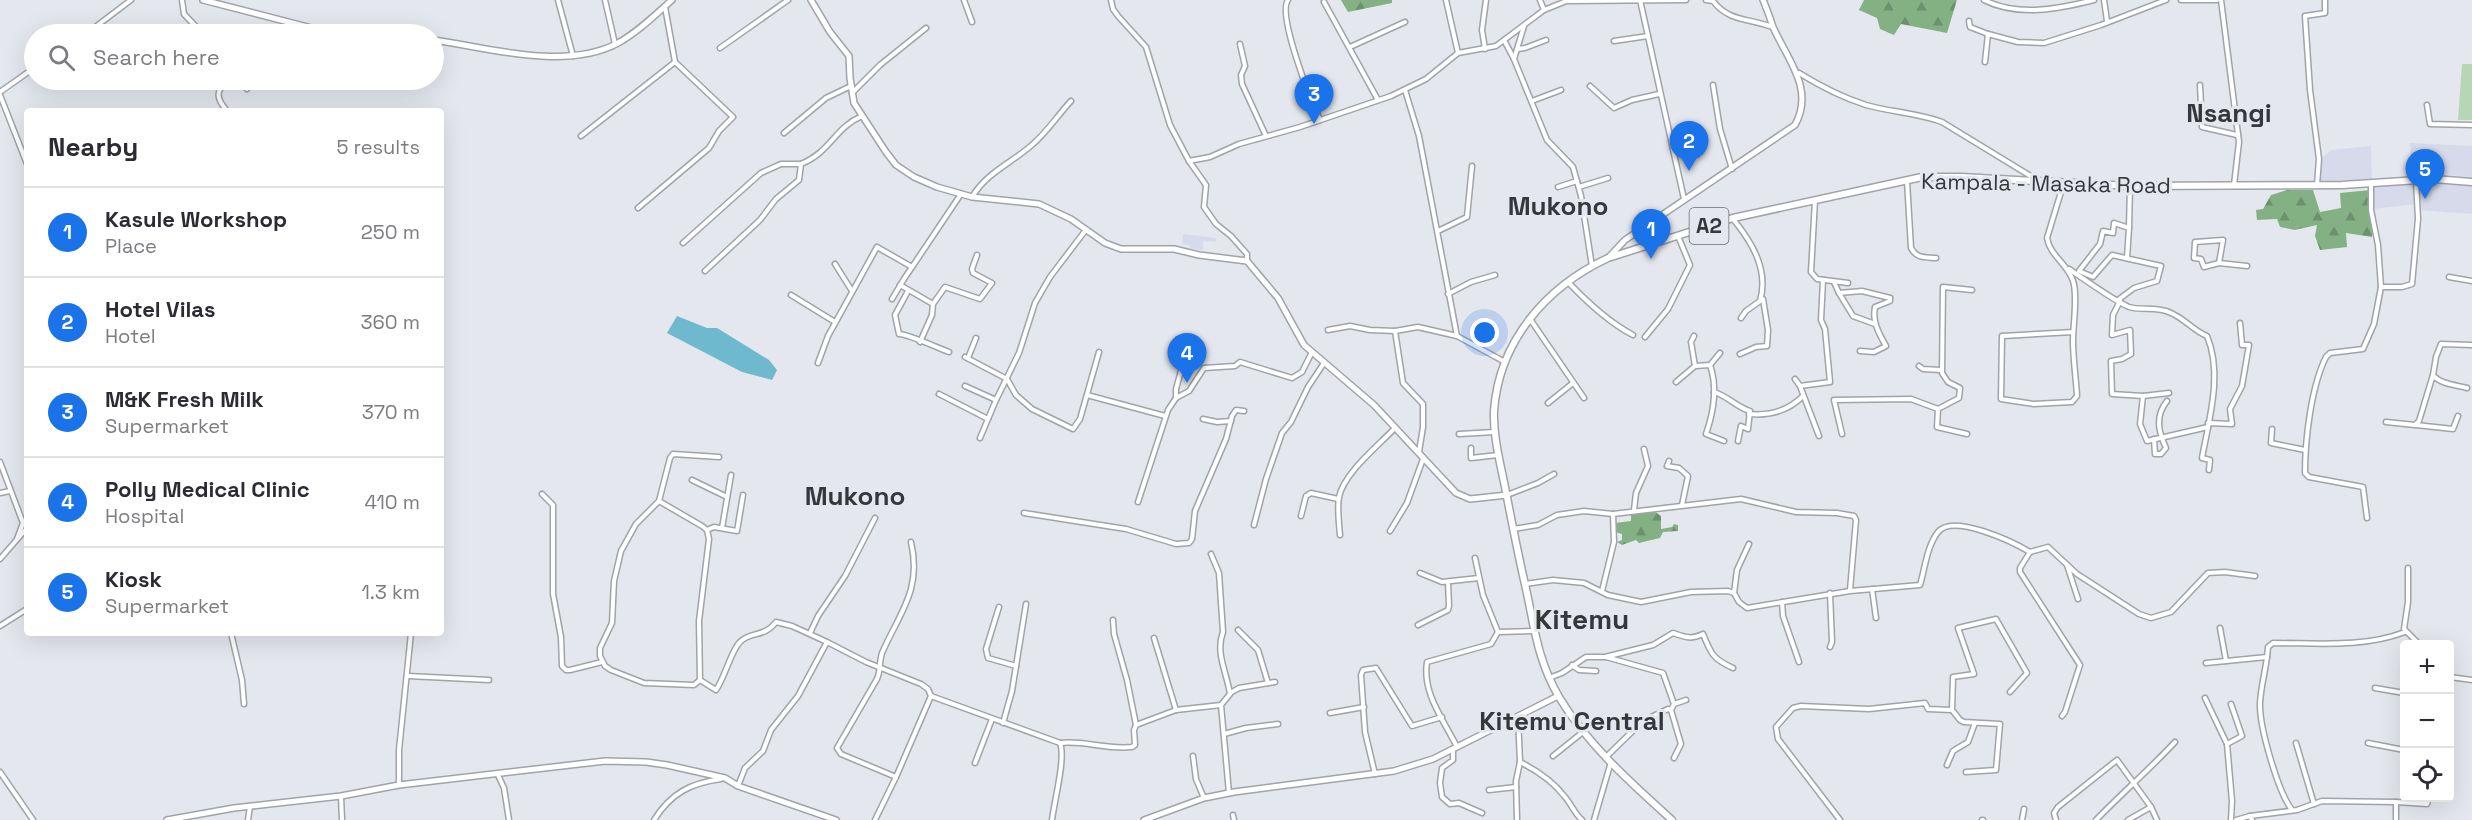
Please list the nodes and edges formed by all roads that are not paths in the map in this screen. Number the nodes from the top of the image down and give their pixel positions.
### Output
1 (131, 0) edge
2 (182, 0) edge
3 (203, 0) edge
4 (558, 0) edge
5 (604, 0) edge
6 (671, 0) edge
7 (788, 0) edge
8 (811, 0) edge
9 (964, 0) edge
10 (1111, 0) edge
11 (1288, 0) edge
12 (1446, 0) edge
13 (1486, 0) edge
14 (1540, 0) edge
15 (1569, 0) edge
16 (1640, 0) edge
17 (1686, 0) edge
18 (1706, 0) edge
19 (1763, 0) edge
20 (1984, 0) edge
21 (2094, 0) edge
22 (2104, 0) edge
23 (2164, 0) edge
24 (2181, 0) edge
25 (2220, 0) edge
26 (2325, 0) edge
27 (1324, 2) edge
28 (665, 6) junction
29 (1544, 10) junction
30 (1969, 21) dead end
31 (2108, 21) junction
32 (972, 22) dead end
33 (1405, 22) dead end
34 (99, 24) edge
35 (194, 24) edge
36 (296, 24) edge
37 (1524, 26) junction
38 (926, 28) dead end
39 (1774, 28) junction
40 (1988, 34) junction
41 (1648, 36) junction
42 (1504, 40) junction
43 (1546, 40) dead end
44 (444, 41) edge
45 (1614, 41) dead end
46 (1240, 44) dead end
47 (615, 45) junction
48 (1350, 47) junction
49 (720, 48) dead end
50 (1485, 49) junction
51 (1518, 49) junction
52 (1458, 54) junction
53 (573, 56) junction
54 (1514, 59) junction
55 (675, 62) junction
56 (1984, 62) dead end
57 (1798, 73) junction
58 (24, 76) edge
59 (1713, 85) dead end
60 (2200, 85) dead end
61 (851, 86) junction
62 (1590, 86) dead end
63 (219, 90) edge
64 (1404, 90) junction
65 (1561, 90) dead end
66 (852, 93) junction
67 (0, 94) edge
68 (1659, 94) junction
69 (1378, 100) junction
70 (1071, 101) dead end
71 (1532, 101) junction
72 (2427, 105) dead end
73 (225, 108) edge
74 (862, 116) junction
75 (1320, 120) junction
76 (2472, 125) edge
77 (784, 134) dead end
78 (2237, 135) junction
79 (581, 136) dead end
80 (1266, 136) junction
81 (24, 156) edge
82 (1189, 161) junction
83 (801, 164) junction
84 (1472, 166) dead end
85 (1732, 168) junction
86 (1608, 178) dead end
87 (1907, 180) junction
88 (2038, 180) junction
89 (2415, 180) junction
90 (1577, 181) junction
91 (2065, 182) junction
92 (2472, 182) edge
93 (2370, 184) junction
94 (2234, 185) junction
95 (2317, 185) junction
96 (2130, 186) junction
97 (1579, 187) junction
98 (1558, 188) dead end
99 (961, 194) junction
100 (972, 197) junction
101 (1815, 199) junction
102 (1685, 200) junction
103 (638, 208) dead end
104 (1733, 218) junction
105 (2129, 228) junction
106 (1085, 231) junction
107 (1438, 231) junction
108 (1678, 235) junction
109 (683, 243) dead end
110 (977, 255) dead end
111 (1608, 258) junction
112 (1936, 258) dead end
113 (2127, 258) junction
114 (1247, 261) junction
115 (2219, 263) junction
116 (835, 264) dead end
117 (1592, 266) junction
118 (2247, 266) dead end
119 (912, 267) junction
120 (2066, 267) junction
121 (705, 271) dead end
122 (1495, 275) dead end
123 (2450, 277) dead end
124 (1823, 280) junction
125 (2472, 280) edge
126 (1833, 281) junction
127 (1568, 282) junction
128 (1848, 283) dead end
129 (900, 285) junction
130 (2381, 287) junction
131 (1972, 290) dead end
132 (908, 291) junction
133 (852, 292) junction
134 (1839, 293) junction
135 (1448, 294) junction
136 (791, 295) dead end
137 (1762, 295) junction
138 (892, 300) dead end
139 (2119, 300) junction
140 (933, 304) junction
141 (1530, 318) junction
142 (1741, 318) dead end
143 (835, 322) junction
144 (2240, 323) dead end
145 (1876, 324) junction
146 (1328, 330) dead end
147 (1395, 330) junction
148 (2073, 332) junction
149 (1633, 334) dead end
150 (1457, 336) junction
151 (1694, 336) dead end
152 (1646, 337) dead end
153 (976, 338) dead end
154 (920, 342) junction
155 (1188, 345) dead end
156 (2472, 345) edge
157 (1860, 351) dead end
158 (949, 352) dead end
159 (1099, 352) dead end
160 (1312, 352) junction
161 (1720, 353) dead end
162 (1740, 354) dead end
163 (1505, 362) junction
164 (818, 363) dead end
165 (1324, 363) junction
166 (1710, 365) junction
167 (1695, 366) junction
168 (1919, 366) dead end
169 (1941, 370) junction
170 (2433, 375) junction
171 (1007, 379) junction
172 (1795, 379) dead end
173 (1676, 382) dead end
174 (1573, 383) junction
175 (965, 386) dead end
176 (1800, 386) junction
177 (2467, 388) dead end
178 (1714, 392) junction
179 (2169, 393) dead end
180 (939, 394) dead end
181 (1088, 395) junction
182 (1803, 396) junction
183 (2143, 396) junction
184 (1176, 398) junction
185 (1584, 398) dead end
186 (996, 400) junction
187 (2167, 401) dead end
188 (1548, 403) dead end
189 (1938, 409) junction
190 (1244, 411) dead end
191 (1749, 414) junction
192 (1166, 416) junction
193 (2458, 416) dead end
194 (988, 419) junction
195 (1203, 419) dead end
196 (1231, 421) junction
197 (2386, 422) dead end
198 (2208, 425) junction
199 (2415, 425) junction
200 (1395, 428) junction
201 (2272, 429) dead end
202 (1495, 432) junction
203 (1459, 434) dead end
204 (1842, 434) dead end
205 (1967, 434) dead end
206 (1819, 436) dead end
207 (980, 438) dead end
208 (2161, 438) junction
209 (2154, 439) junction
210 (1724, 441) dead end
211 (1738, 441) dead end
212 (1471, 448) dead end
213 (1644, 449) dead end
214 (2305, 450) junction
215 (1499, 455) junction
216 (1421, 456) junction
217 (719, 457) dead end
218 (1669, 461) dead end
219 (0, 462) edge
220 (2209, 470) dead end
221 (1554, 474) dead end
222 (731, 475) dead end
223 (692, 480) dead end
224 (10, 491) junction
225 (0, 493) edge
226 (542, 495) dead end
227 (742, 495) dead end
228 (1507, 495) junction
229 (727, 497) junction
230 (1338, 499) junction
231 (659, 501) junction
232 (1138, 502) dead end
233 (1682, 504) junction
234 (1634, 510) junction
235 (1024, 513) dead end
236 (1613, 514) junction
237 (1301, 516) dead end
238 (875, 518) dead end
239 (2367, 518) dead end
240 (24, 521) edge
241 (1254, 525) dead end
242 (24, 528) edge
243 (722, 528) junction
244 (1513, 529) junction
245 (707, 530) junction
246 (1390, 531) dead end
247 (1340, 535) dead end
248 (910, 542) dead end
249 (1749, 544) dead end
250 (2030, 552) junction
251 (1211, 554) dead end
252 (1475, 558) dead end
253 (0, 559) edge
254 (2066, 564) junction
255 (2408, 568) dead end
256 (1420, 573) dead end
257 (2255, 576) dead end
258 (1479, 578) junction
259 (1448, 582) junction
260 (1525, 584) junction
261 (1872, 589) junction
262 (1602, 591) junction
263 (1850, 591) junction
264 (1734, 593) junction
265 (1830, 593) junction
266 (2078, 600) dead end
267 (1782, 602) junction
268 (1026, 604) dead end
269 (999, 607) dead end
270 (24, 611) edge
271 (1876, 618) dead end
272 (1113, 620) dead end
273 (1418, 625) dead end
274 (0, 626) edge
275 (2220, 628) dead end
276 (1238, 630) dead end
277 (1534, 631) junction
278 (1498, 632) junction
279 (2405, 632) junction
280 (810, 633) junction
281 (232, 636) edge
282 (411, 636) edge
283 (1154, 638) dead end
284 (2414, 640) edge
285 (827, 642) junction
286 (1830, 647) dead end
287 (1605, 657) junction
288 (2267, 657) junction
289 (602, 662) junction
290 (1799, 662) dead end
291 (2226, 662) junction
292 (2206, 663) dead end
293 (1016, 666) junction
294 (1572, 666) junction
295 (1733, 668) dead end
296 (881, 669) junction
297 (1596, 671) dead end
298 (408, 676) junction
299 (2454, 677) edge
300 (1549, 678) junction
301 (700, 680) junction
302 (2472, 680) edge
303 (489, 681) dead end
304 (1275, 682) dead end
305 (1268, 683) junction
306 (2375, 688) dead end
307 (2010, 692) dead end
308 (2400, 692) edge
309 (1230, 694) junction
310 (931, 696) junction
311 (1558, 696) junction
312 (2205, 698) dead end
313 (1686, 700) dead end
314 (244, 704) dead end
315 (1674, 704) junction
316 (2230, 704) dead end
317 (1221, 705) junction
318 (1364, 707) junction
319 (1176, 710) junction
320 (1671, 710) junction
321 (1952, 710) junction
322 (1330, 713) dead end
323 (1518, 716) junction
324 (2062, 716) dead end
325 (1442, 717) junction
326 (992, 719) junction
327 (1003, 723) junction
328 (1975, 723) junction
329 (1278, 724) dead end
330 (1136, 725) junction
331 (1584, 732) junction
332 (1224, 734) junction
333 (2175, 742) dead end
334 (1060, 743) junction
335 (2296, 743) dead end
336 (2368, 743) dead end
337 (2227, 744) junction
338 (1455, 748) junction
339 (2400, 749) edge
340 (1193, 756) dead end
341 (1553, 756) dead end
342 (1674, 758) dead end
343 (1609, 759) junction
344 (1520, 762) junction
345 (975, 763) dead end
346 (1947, 765) dead end
347 (0, 772) edge
348 (1966, 772) dead end
349 (1375, 774) junction
350 (498, 775) junction
351 (896, 777) junction
352 (725, 778) junction
353 (399, 784) junction
354 (2135, 784) junction
355 (738, 786) junction
356 (1516, 786) junction
357 (1489, 790) dead end
358 (1229, 793) junction
359 (340, 796) junction
360 (1204, 798) junction
361 (2396, 802) junction
362 (2428, 802) edge
363 (2314, 804) junction
364 (250, 806) junction
365 (2151, 807) junction
366 (2024, 809) dead end
367 (2292, 810) junction
368 (1482, 813) dead end
369 (2251, 818) edge
370 (33, 820) edge
371 (166, 820) edge
372 (248, 820) edge
373 (342, 820) edge
374 (508, 820) edge
375 (654, 820) edge
376 (836, 820) edge
377 (875, 820) edge
378 (1052, 820) edge
379 (1144, 820) edge
380 (1517, 820) edge
381 (1582, 820) edge
382 (1594, 820) edge
383 (1672, 820) edge
384 (1840, 820) edge
385 (2022, 820) edge
386 (2056, 820) edge
387 (2096, 820) edge
388 (2128, 820) edge
389 (2157, 820) edge
390 (2233, 820) edge
391 (2396, 820) edge

1 - 34 street
2 - 35 street
3 - 36 street
4 - 53 street
5 - 47 street
6 - 28 street
7 - 49 street
8 - 61 street
9 - 32 street
10 - 82 street
11 - 75 street
12 - 52 street
13 - 50 street
14 - 29 street
15 - 16 street
15 - 29 street
16 - 17 street
16 - 41 street
18 - 39 street
19 - 39 street
20 - 21 street
22 - 31 street
23 - 31 street
24 - 25 street
25 - 78 street
26 - 95 street
27 - 48 street
28 - 47 street
28 - 55 street
29 - 37 street
30 - 40 street
31 - 40 street
33 - 48 street
37 - 42 street
37 - 51 street
38 - 66 street
39 - 57 street
40 - 56 street
41 - 45 street
41 - 68 street
42 - 50 street
42 - 54 street
43 - 51 street
44 - 53 street
46 - 80 street
47 - 53 street
48 - 69 street
50 - 52 street
51 - 54 street
52 - 64 street
54 - 71 street
55 - 79 street
55 - 103 street
57 - 85 street
57 - 88 street
58 - 67 street
59 - 85 street
60 - 78 street
61 - 66 street
61 - 77 street
62 - 68 street
63 - 73 street
64 - 69 street
64 - 107 street
65 - 71 street
66 - 74 street
67 - 81 street
68 - 102 street
69 - 75 street
70 - 100 street
71 - 90 street
72 - 76 street
74 - 83 street
74 - 99 street
75 - 80 street
78 - 94 street
80 - 82 street
82 - 114 street
83 - 109 street
83 - 121 street
84 - 107 street
85 - 102 street
86 - 97 street
87 - 88 main road, Kampala - Masaka Road / A2
87 - 101 main road, Kampala - Masaka Road / A2
87 - 112 street
88 - 91 main road, Kampala - Masaka Road / A2
89 - 92 main road, Kampala - Masaka Road / A2
89 - 93 main road, Kampala - Masaka Road / A2
89 - 130 street
90 - 97 street
90 - 98 street
91 - 96 main road, Kampala - Masaka Road / A2
91 - 120 street
93 - 95 main road, Kampala - Masaka Road / A2
93 - 130 street
94 - 95 main road, Kampala - Masaka Road / A2
94 - 96 main road, Kampala - Masaka Road / A2
96 - 105 street
97 - 117 street
99 - 100 street
99 - 119 street
100 - 106 street
101 - 104 main road, Kampala - Masaka Road / A2
101 - 124 street
102 - 111 street
104 - 108 main road, Kampala - Masaka Road / A2
104 - 137 street
105 - 113 street
105 - 113 street
106 - 114 street
106 - 171 street
107 - 135 street
108 - 111 main road, Kampala - Masaka Road / A2
108 - 152 street
110 - 140 street
111 - 117 main road, Kampala - Masaka Road / A2
113 - 139 street
114 - 160 street
115 - 115 street
115 - 118 street
116 - 133 street
117 - 127 main road, Kampala - Masaka Road / A2
119 - 129 street
119 - 133 street
120 - 139 street
120 - 148 street
122 - 135 street
123 - 125 street
124 - 126 street
124 - 176 street
126 - 128 street
126 - 134 street
127 - 141 main road, Kampala - Masaka Road / A2
127 - 149 street
129 - 132 street
129 - 138 street
130 - 214 street
131 - 169 street
132 - 140 street
132 - 154 street
133 - 143 street
134 - 145 street
134 - 145 street
135 - 150 street
136 - 143 street
137 - 142 street
137 - 162 street
139 - 183 street
139 - 198 street
140 - 154 street
141 - 163 main road, Kampala - Masaka Road / A2
141 - 174 street
143 - 164 street
144 - 198 street
145 - 157 street
146 - 147 street
147 - 150 street
147 - 216 street
148 - 148 street
150 - 163 street
151 - 167 street
153 - 171 street
154 - 158 street
155 - 184 street
156 - 170 street
159 - 181 street
160 - 165 street
160 - 184 street
161 - 166 street
163 - 202 main road, Kampala - Masaka Road / A2
165 - 200 street
165 - 241 street
166 - 167 street
166 - 178 street
167 - 173 street
168 - 169 street
169 - 189 street
170 - 177 street
170 - 199 street
171 - 181 street
171 - 186 street
172 - 176 street
174 - 185 street
174 - 188 street
175 - 186 street
176 - 182 street
178 - 191 street
178 - 210 street
179 - 183 street
180 - 194 street
181 - 192 street
182 - 191 street
182 - 206 street
183 - 209 street
184 - 192 street
186 - 194 street
187 - 208 street
189 - 204 street
189 - 205 street
190 - 196 street
191 - 211 street
192 - 232 street
193 - 199 street
194 - 207 street
195 - 196 street
196 - 235 street
197 - 199 street
198 - 208 street
198 - 220 street
200 - 216 street
200 - 230 street
201 - 214 street
202 - 203 street
202 - 215 main road, Kampala - Masaka Road / A2
208 - 209 street
208 - 209 street
212 - 215 street
213 - 234 street
214 - 239 street
215 - 228 main road, Kampala - Masaka Road / A2
216 - 228 street
216 - 246 street
217 - 231 street
218 - 233 street
219 - 224 street
221 - 228 street
222 - 229 street
223 - 229 street
224 - 225 street
224 - 240 street
226 - 289 street
227 - 243 street
228 - 244 main road, Kampala - Masaka Road / A2
229 - 243 street
230 - 237 street
230 - 247 street
231 - 245 street
231 - 289 street
233 - 234 street
233 - 263 street
234 - 236 street
236 - 244 street
236 - 262 street
238 - 280 street
242 - 253 street
243 - 245 street
244 - 260 main road, Kampala - Masaka Road / A2
245 - 301 street
248 - 296 street
249 - 264 street
250 - 254 street
250 - 261 street
250 - 324 street
251 - 309 street
252 - 258 street
254 - 257 street
254 - 266 street
255 - 279 street
256 - 259 street
258 - 259 street
258 - 278 street
259 - 273 street
260 - 262 street
260 - 277 main road, Kampala - Masaka Road / A2
261 - 263 street
261 - 271 street
262 - 264 street
263 - 265 street
264 - 267 street
265 - 267 street
265 - 286 street
267 - 290 street
268 - 293 street
269 - 293 street
270 - 274 street
272 - 330 street
275 - 291 street
276 - 305 street
277 - 278 street
277 - 300 main road, Kampala - Masaka Road / A2
278 - 325 street
279 - 284 street
279 - 288 street
280 - 285 street
280 - 301 street
281 - 314 street
282 - 298 street
283 - 319 street
285 - 296 street
285 - 355 street
287 - 294 street
287 - 295 street
287 - 315 street
288 - 291 street
288 - 367 street
289 - 301 street
291 - 292 street
293 - 327 street
294 - 297 street
294 - 300 street
296 - 310 street
296 - 351 street
298 - 303 street
298 - 353 street
299 - 302 street
300 - 311 main road, Kampala - Masaka Road / A2
304 - 305 street
305 - 309 street
306 - 308 street
307 - 321 street
309 - 317 street
310 - 326 street
310 - 351 street
311 - 323 street
311 - 331 main road, Kampala - Masaka Road / A2
312 - 337 street
313 - 315 street
315 - 320 street
316 - 337 street
317 - 319 street
317 - 332 street
318 - 322 street
318 - 325 street
318 - 349 street
319 - 330 street
320 - 342 street
320 - 343 street
321 - 328 street
321 - 384 street
323 - 338 street
323 - 344 street
325 - 338 street
326 - 327 street
326 - 345 street
327 - 334 street
328 - 346 street
328 - 348 street
329 - 332 street
330 - 334 street
331 - 341 street
331 - 343 main road, Kampala - Masaka Road / A2
332 - 358 street
333 - 354 street
334 - 378 street
335 - 363 street
336 - 339 street
337 - 390 street
338 - 349 street
338 - 368 street
340 - 360 street
343 - 382 street
343 - 383 main road, Kampala - Masaka Road / A2
344 - 356 street
344 - 381 street
347 - 370 street
349 - 358 street
350 - 352 street
350 - 353 street
350 - 374 street
351 - 377 street
352 - 355 street
352 - 375 street
353 - 359 street
354 - 365 street
354 - 386 street
354 - 387 street
355 - 376 street
356 - 357 street
356 - 380 street
358 - 360 street
359 - 364 street
359 - 373 street
360 - 379 street
361 - 362 street
361 - 363 street
361 - 391 street
363 - 367 street
364 - 371 street
364 - 372 street
365 - 388 street
365 - 389 street
366 - 385 street
367 - 369 street
369 - 390 street

